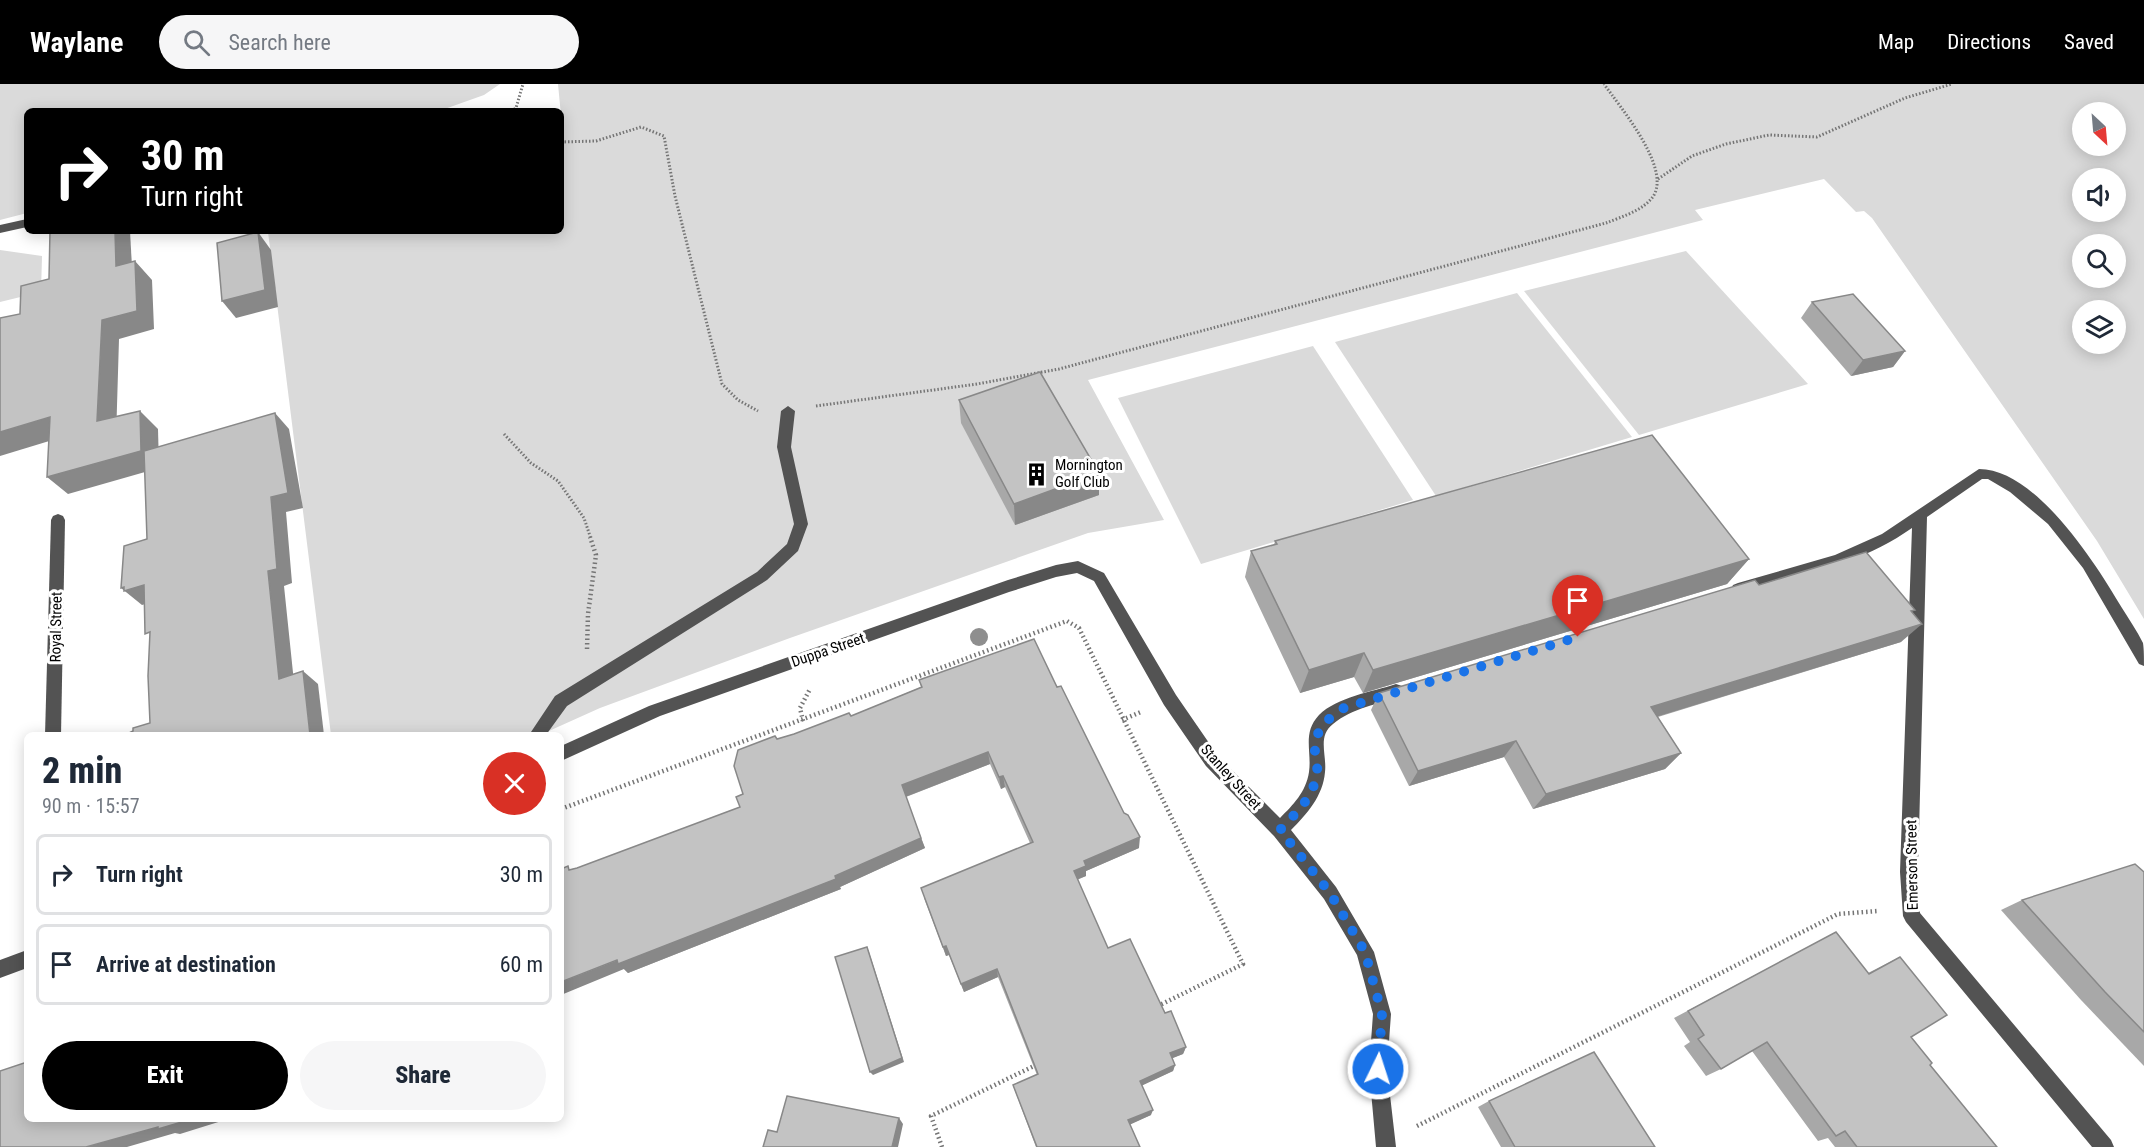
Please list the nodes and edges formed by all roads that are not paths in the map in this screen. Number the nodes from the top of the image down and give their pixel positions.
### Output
1 (24, 224) edge
2 (0, 229) edge
3 (788, 411) road end
4 (1920, 514) junction
5 (58, 520) dead end
6 (1099, 578) joint
7 (1721, 594) edge
8 (2144, 659) edge
9 (1414, 685) edge
10 (53, 732) edge
11 (539, 732) edge
12 (564, 753) edge
13 (1280, 830) junction
14 (24, 960) edge
15 (0, 969) edge
16 (1386, 1146) edge
17 (2104, 1147) edge

1 - 2 street
3 - 11 street
4 - 7 street
4 - 8 street
4 - 17 street, Emerson Street
5 - 10 street, Royal Street
6 - 12 street, Duppa Street
6 - 13 street, Stanley Street
9 - 13 street
13 - 16 street, Stanley Street
14 - 15 street

